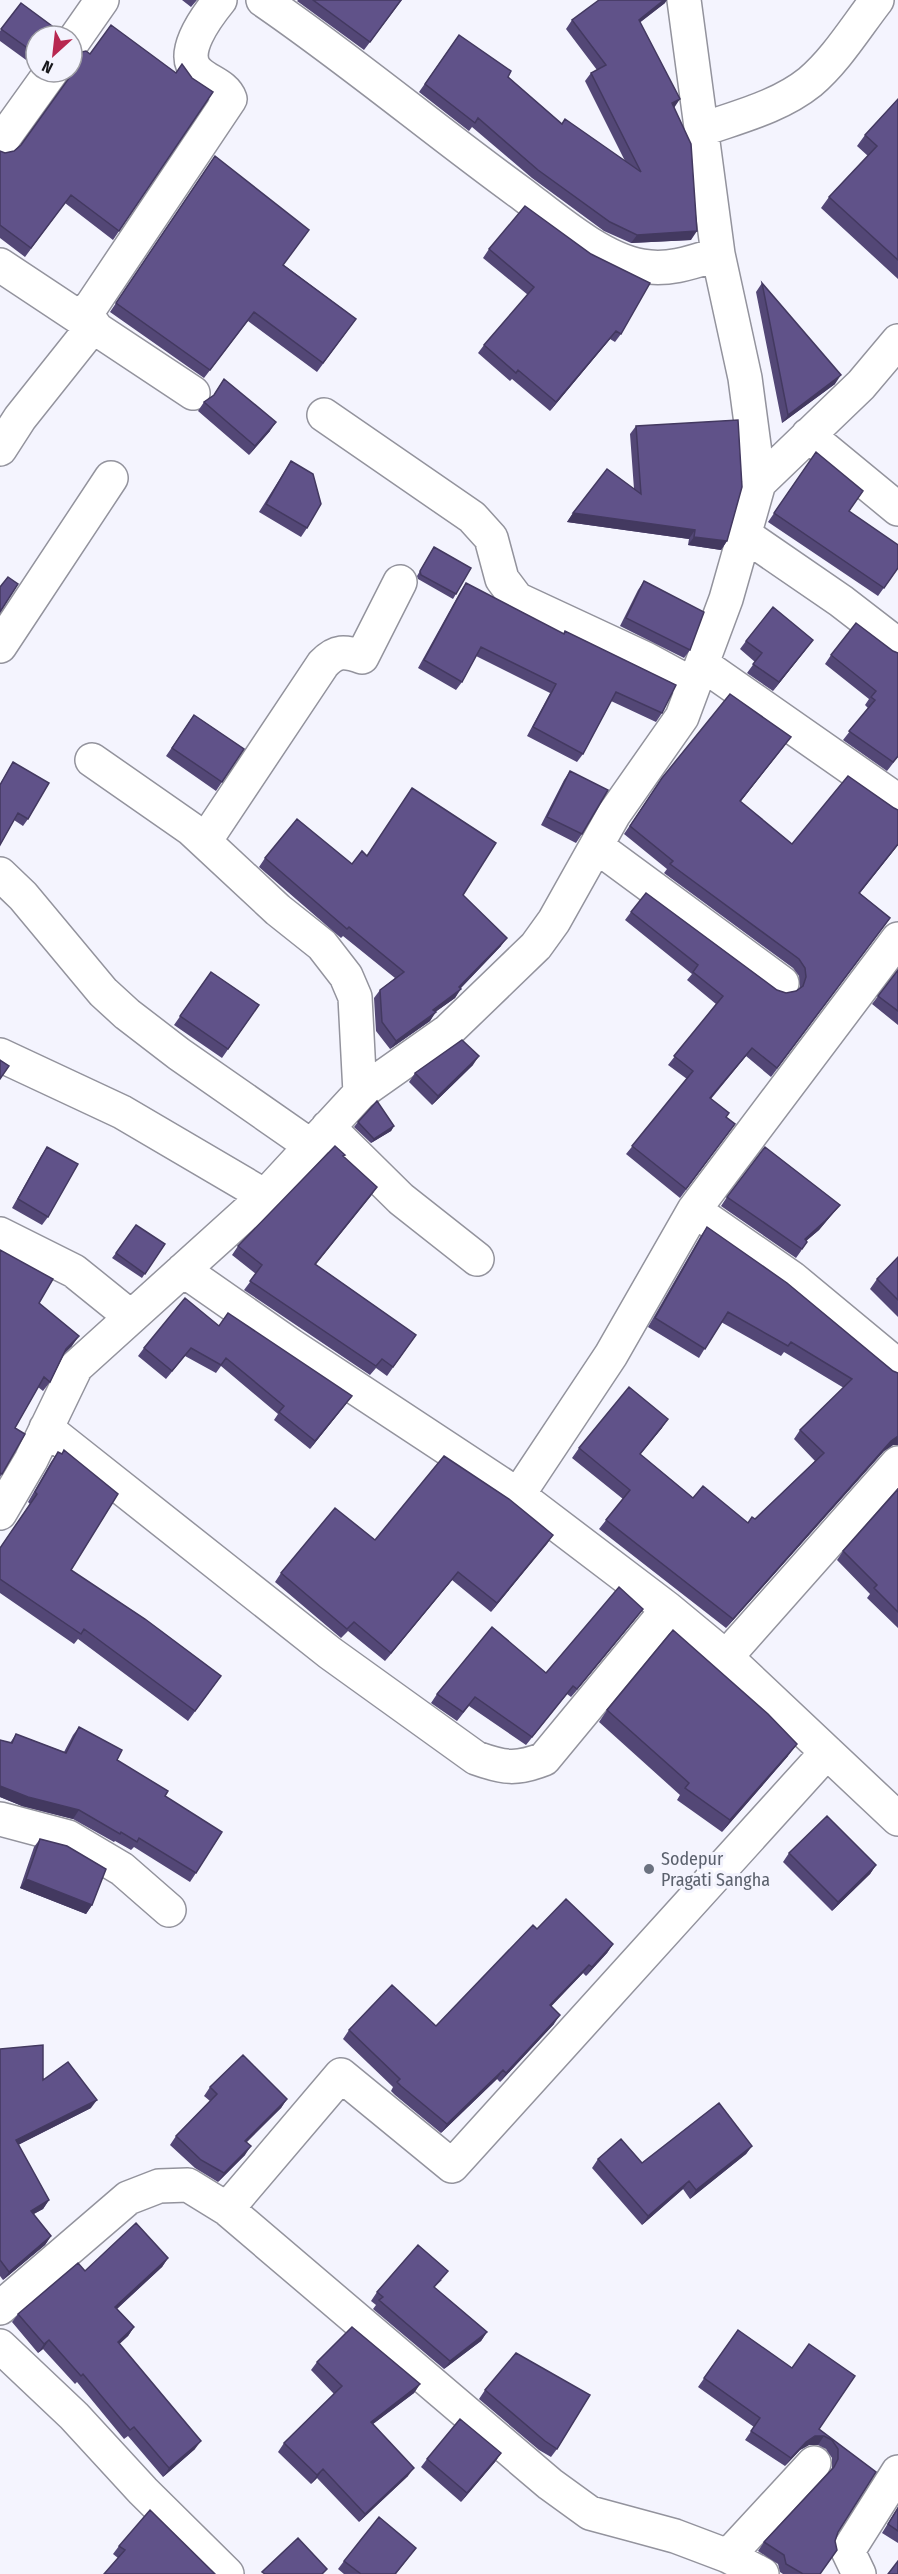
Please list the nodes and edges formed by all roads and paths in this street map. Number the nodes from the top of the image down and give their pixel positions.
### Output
1 (102, 0) edge
2 (220, 0) edge
3 (263, 0) edge
4 (684, 0) edge
5 (877, 0) edge
6 (84, 26) edge
7 (42, 84) edge
8 (701, 130) junction
9 (0, 143) edge
10 (718, 254) junction
11 (0, 265) edge
12 (88, 321) junction
13 (898, 341) edge
14 (193, 393) dead end
15 (324, 415) dead end
16 (808, 435) junction
17 (0, 449) edge
18 (111, 478) dead end
19 (759, 483) junction
20 (898, 509) edge
21 (745, 535) junction
22 (400, 582) dead end
23 (898, 645) edge
24 (0, 646) edge
25 (698, 675) junction
26 (92, 760) dead end
27 (898, 801) edge
28 (205, 841) junction
29 (596, 846) junction
30 (0, 874) edge
31 (898, 939) edge
32 (782, 982) dead end
33 (0, 1055) edge
34 (360, 1093) junction
35 (320, 1137) junction
36 (265, 1196) junction
37 (694, 1210) junction
38 (0, 1234) edge
39 (477, 1259) dead end
40 (183, 1270) junction
41 (131, 1317) junction
42 (898, 1366) edge
43 (46, 1428) junction
44 (898, 1463) edge
45 (518, 1495) junction
46 (0, 1513) edge
47 (668, 1609) junction
48 (726, 1657) junction
49 (826, 1752) junction
50 (0, 1819) edge
51 (898, 1820) edge
52 (169, 1910) dead end
53 (227, 2209) junction
54 (0, 2307) edge
55 (0, 2346) edge
56 (814, 2463) dead end
57 (898, 2472) edge
58 (728, 2556) junction
59 (227, 2574) edge
60 (762, 2574) edge
61 (859, 2574) edge

1 - 6 street
2 - 12 street
3 - 10 street
4 - 8 street
5 - 8 street
7 - 9 street
8 - 10 street
10 - 19 street
11 - 12 street
12 - 14 street
12 - 17 street
13 - 16 street
15 - 25 street
16 - 19 street
16 - 20 street
18 - 24 street
19 - 21 street
21 - 23 street
21 - 25 street
22 - 28 street
25 - 27 street
25 - 29 street
26 - 28 street
28 - 34 street
29 - 32 street
29 - 34 street
30 - 35 street
31 - 37 street
33 - 36 street
34 - 35 street
35 - 36 street
35 - 39 street
36 - 40 street
37 - 42 street
37 - 45 street
38 - 41 street
40 - 41 street
40 - 45 street
41 - 43 street
43 - 46 street
43 - 47 street
44 - 48 street
45 - 47 street
47 - 48 street
48 - 49 street
49 - 51 street
49 - 53 street
50 - 52 street
53 - 54 street
53 - 58 street
55 - 59 street
56 - 58 street
57 - 61 street
58 - 60 street

